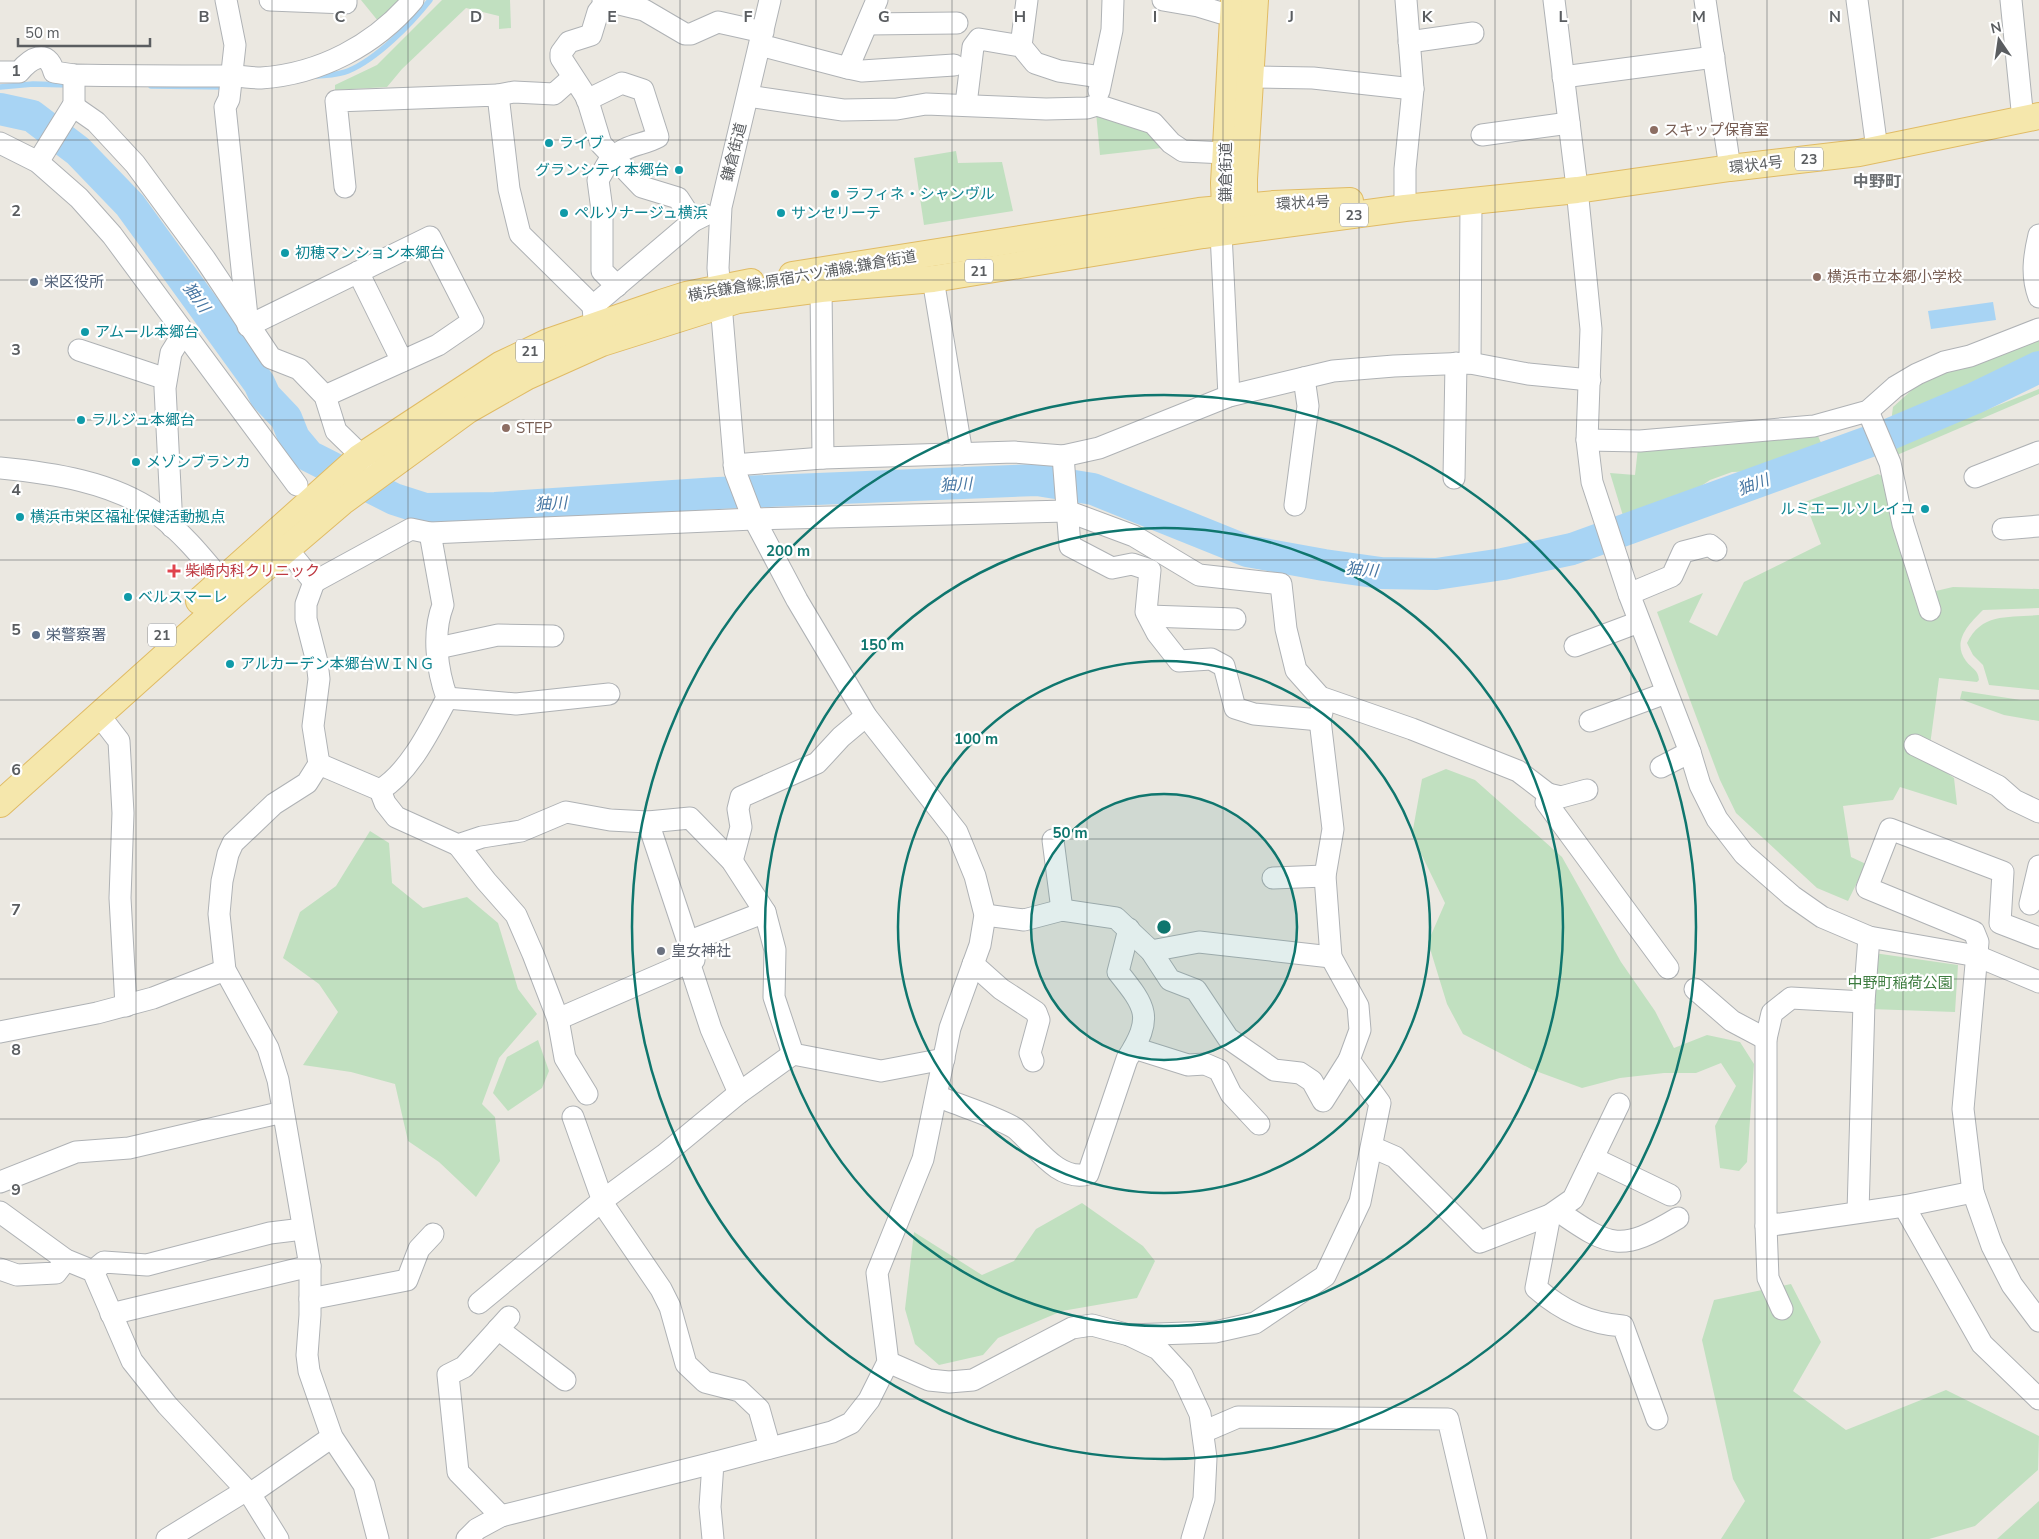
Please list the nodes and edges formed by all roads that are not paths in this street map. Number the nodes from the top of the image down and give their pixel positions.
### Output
1 (226, 0) edge
2 (270, 0) edge
3 (346, 0) edge
4 (413, 0) edge
5 (770, 0) edge
6 (877, 0) edge
7 (1027, 0) edge
8 (1163, 0) edge
9 (1255, 0) edge
10 (1406, 0) edge
11 (1554, 0) edge
12 (1705, 0) edge
13 (1857, 0) edge
14 (2011, 0) edge
15 (604, 1) edge
16 (1113, 3) edge
17 (654, 7) edge
18 (1234, 7) edge
19 (866, 24) junction
20 (957, 24) dead end
21 (1473, 32) dead end
22 (762, 39) junction
23 (1409, 42) junction
24 (1021, 46) junction
25 (1714, 56) junction
26 (954, 65) dead end
27 (848, 68) junction
28 (0, 72) edge
29 (74, 75) junction
30 (1101, 77) junction
31 (1251, 77) junction
32 (1563, 77) junction
33 (572, 78) junction
34 (230, 85) junction
35 (1413, 89) junction
36 (498, 95) junction
37 (748, 96) junction
38 (587, 100) junction
39 (966, 104) junction
40 (1097, 105) junction
41 (72, 106) junction
42 (2031, 118) edge
43 (1569, 123) junction
44 (1482, 135) dead end
45 (0, 143) edge
46 (1877, 149) junction
47 (1225, 153) junction
48 (613, 157) junction
49 (38, 162) junction
50 (1730, 168) junction
51 (345, 187) dead end
52 (1577, 190) junction
53 (1471, 200) junction
54 (1405, 201) junction
55 (720, 206) junction
56 (1232, 219) junction
57 (693, 221) junction
58 (2039, 235) edge
59 (358, 272) junction
60 (933, 279) junction
61 (617, 286) junction
62 (821, 289) junction
63 (2038, 294) edge
64 (720, 297) junction
65 (597, 325) junction
66 (248, 326) junction
67 (2039, 329) edge
68 (184, 332) junction
69 (79, 350) dead end
70 (402, 361) junction
71 (1463, 363) junction
72 (1304, 378) junction
73 (166, 379) junction
74 (1590, 380) junction
75 (325, 396) junction
76 (1229, 396) junction
77 (1869, 413) junction
78 (1587, 440) junction
79 (2039, 452) edge
80 (962, 454) junction
81 (823, 458) junction
82 (1064, 460) junction
83 (367, 462) junction
84 (0, 468) edge
85 (735, 468) junction
86 (1975, 477) dead end
87 (1454, 478) dead end
88 (297, 485) dead end
89 (332, 495) junction
90 (1295, 506) dead end
91 (1067, 508) junction
92 (752, 516) junction
93 (2039, 526) edge
94 (172, 527) junction
95 (2003, 529) dead end
96 (430, 533) junction
97 (287, 548) junction
98 (1716, 550) dead end
99 (314, 582) junction
100 (227, 588) junction
101 (1628, 594) junction
102 (1930, 610) dead end
103 (1148, 616) junction
104 (1235, 619) dead end
105 (1639, 622) junction
106 (553, 636) dead end
107 (1575, 646) dead end
108 (438, 648) junction
109 (1666, 693) junction
110 (610, 694) dead end
111 (1320, 696) junction
112 (447, 698) junction
113 (99, 715) junction
114 (866, 716) junction
115 (1320, 720) junction
116 (1590, 721) dead end
117 (1915, 745) dead end
118 (1690, 752) junction
119 (319, 764) junction
120 (1661, 767) dead end
121 (0, 780) edge
122 (380, 790) junction
123 (1587, 790) dead end
124 (1548, 794) junction
125 (0, 804) edge
126 (2039, 812) edge
127 (648, 822) junction
128 (1053, 840) dead end
129 (458, 845) junction
130 (732, 861) junction
131 (2039, 866) edge
132 (1325, 876) junction
133 (1272, 878) dead end
134 (2030, 904) dead end
135 (1062, 910) junction
136 (765, 912) junction
137 (985, 915) junction
138 (1129, 929) junction
139 (1869, 937) junction
140 (2039, 938) edge
141 (690, 941) junction
142 (1151, 951) junction
143 (1977, 956) junction
144 (1331, 957) junction
145 (689, 962) junction
146 (973, 964) junction
147 (1668, 968) dead end
148 (225, 970) junction
149 (2039, 982) edge
150 (1695, 989) dead end
151 (1864, 1002) junction
152 (126, 1006) junction
153 (558, 1019) junction
154 (0, 1032) edge
155 (1766, 1040) junction
156 (1134, 1048) junction
157 (793, 1054) junction
158 (944, 1059) junction
159 (1349, 1060) junction
160 (1032, 1061) dead end
161 (739, 1093) junction
162 (587, 1094) dead end
163 (937, 1096) junction
164 (1619, 1104) dead end
165 (283, 1112) junction
166 (573, 1117) dead end
167 (1260, 1124) dead end
168 (1372, 1147) junction
169 (1593, 1158) junction
170 (0, 1182) edge
171 (1972, 1192) junction
172 (1670, 1195) dead end
173 (603, 1200) junction
174 (1904, 1206) junction
175 (0, 1212) edge
176 (1858, 1212) junction
177 (1554, 1213) junction
178 (1678, 1218) dead end
179 (1766, 1226) junction
180 (303, 1229) junction
181 (434, 1234) dead end
182 (66, 1260) junction
183 (310, 1266) junction
184 (0, 1269) edge
185 (93, 1271) junction
186 (310, 1299) junction
187 (479, 1303) dead end
188 (1782, 1309) dead end
189 (111, 1314) junction
190 (2038, 1318) edge
191 (1129, 1334) junction
192 (888, 1362) junction
193 (565, 1380) dead end
194 (2039, 1399) edge
195 (1657, 1419) dead end
196 (1203, 1432) junction
197 (332, 1437) junction
198 (770, 1448) junction
199 (713, 1463) junction
200 (247, 1492) junction
201 (501, 1516) junction
202 (171, 1538) edge
203 (278, 1539) edge
204 (378, 1539) edge
205 (466, 1539) edge
206 (713, 1539) edge
207 (1192, 1539) edge
208 (1476, 1539) edge

1 - 34 street
2 - 3 street
4 - 34 street
5 - 22 street, 鎌倉街道
6 - 19 street
7 - 24 street
8 - 18 street
9 - 31 main road, 鎌倉街道
10 - 23 street
11 - 32 street
12 - 25 street
13 - 46 street
14 - 42 street
15 - 17 street
15 - 33 street
16 - 30 street
17 - 22 street
18 - 47 main road, 鎌倉街道
19 - 20 street
19 - 27 street
21 - 23 street
22 - 27 street
22 - 37 street, 鎌倉街道
23 - 35 street
24 - 30 street
24 - 39 street
25 - 32 street
25 - 50 street
26 - 27 street
28 - 29 street
29 - 34 street
29 - 41 street
30 - 40 street
31 - 35 street
31 - 56 main road, 鎌倉街道
32 - 43 street
33 - 36 street
33 - 38 street
34 - 66 street
35 - 54 street
36 - 51 street
36 - 65 street
37 - 39 street
37 - 55 street, 鎌倉街道
38 - 48 street
38 - 48 street
39 - 40 street
40 - 47 street
41 - 49 street
41 - 66 street
42 - 46 main road, 環状4号 / 23
43 - 44 street
43 - 52 street
45 - 49 street
46 - 50 main road, 環状4号 / 23
47 - 56 main road, 鎌倉街道
48 - 57 street
48 - 61 street
49 - 68 street
50 - 52 main road, 環状4号 / 23
52 - 53 main road, 環状4号 / 23
52 - 74 street
53 - 54 main road, 環状4号 / 23
53 - 71 street
54 - 56 main road, 環状4号 / 23
55 - 57 street
55 - 64 street, 鎌倉街道
56 - 60 main road, 横浜鎌倉線;原宿六ツ浦線;鎌倉街道 / 21
56 - 64 main road, 横浜鎌倉線;原宿六ツ浦線;鎌倉街道 / 21
56 - 76 street
57 - 61 street
58 - 63 street
59 - 66 street
59 - 70 street
59 - 70 street
60 - 62 main road, 横浜鎌倉線;原宿六ツ浦線;鎌倉街道 / 21
60 - 80 street
61 - 65 street
62 - 64 main road, 横浜鎌倉線;原宿六ツ浦線;鎌倉街道 / 21
62 - 81 street
64 - 65 main road, 横浜鎌倉線;原宿六ツ浦線;鎌倉街道 / 21
64 - 85 street, 鎌倉街道
65 - 83 main road, 横浜鎌倉線;原宿六ツ浦線;鎌倉街道 / 21
66 - 75 street
67 - 77 street
68 - 73 street
68 - 88 street
69 - 73 street
70 - 75 street
71 - 72 street
71 - 74 street
71 - 87 street
72 - 76 street
72 - 90 street
73 - 94 street
74 - 78 street
75 - 83 street
76 - 82 street
77 - 78 street
77 - 102 street
78 - 101 street
79 - 86 street
80 - 81 street
80 - 82 street
81 - 85 street
82 - 91 street
83 - 89 main road, 横浜鎌倉線;原宿六ツ浦線;鎌倉街道 / 21
84 - 94 street
85 - 92 street, 鎌倉街道
89 - 97 main road, 横浜鎌倉線;原宿六ツ浦線;鎌倉街道 / 21
89 - 100 main road, 横浜鎌倉線;原宿六ツ浦線;鎌倉街道 / 21
91 - 92 street
91 - 103 street
91 - 111 street
92 - 96 street
92 - 114 street, 鎌倉街道
93 - 95 street
94 - 100 street
96 - 99 street
96 - 108 street
97 - 99 street
97 - 100 main road, 横浜鎌倉線;原宿六ツ浦線;鎌倉街道 / 21
98 - 101 street
99 - 119 street
100 - 113 main road, 横浜鎌倉線;原宿六ツ浦線;鎌倉街道 / 21
100 - 121 main road, 横浜鎌倉線;原宿六ツ浦線;鎌倉街道 / 21
101 - 105 street
103 - 104 street
103 - 115 street
105 - 107 street
105 - 109 street
106 - 108 street
108 - 112 street
109 - 116 street
109 - 118 street
110 - 112 street
111 - 115 street
111 - 124 street
112 - 122 street
113 - 125 main road, 横浜鎌倉線;原宿六ツ浦線;鎌倉街道 / 21
113 - 152 street
114 - 130 street
114 - 137 street, 鎌倉街道
115 - 132 street
117 - 126 street
118 - 120 street
118 - 139 street
119 - 122 street
119 - 148 street
122 - 129 street
123 - 124 street
124 - 147 street
127 - 129 street
127 - 130 street
127 - 141 street
128 - 135 street
129 - 153 street
130 - 136 street
131 - 134 street
132 - 133 street
132 - 144 street
135 - 137 street
135 - 138 street
136 - 141 street
136 - 157 street
137 - 146 street
138 - 142 street
138 - 156 street
139 - 143 street
139 - 151 street
140 - 143 street
141 - 145 street
142 - 144 street
142 - 159 street
143 - 149 street
143 - 171 street
144 - 159 street
145 - 153 street
145 - 161 street
146 - 158 street
146 - 160 street
148 - 152 street
148 - 165 street
150 - 155 street
151 - 155 street
151 - 176 street
152 - 154 street
153 - 162 street
155 - 179 street
156 - 163 street
156 - 167 street
157 - 158 street
157 - 161 street
158 - 163 street
159 - 168 street
161 - 173 street
163 - 192 street
164 - 169 street
165 - 170 street
165 - 180 street
166 - 173 street
168 - 177 street
168 - 191 street
169 - 172 street
169 - 177 street
171 - 174 street
171 - 190 street
173 - 187 street
173 - 198 street
174 - 176 street
174 - 194 street
175 - 182 street
176 - 179 street
177 - 178 street
177 - 195 street
179 - 188 street
180 - 183 street
180 - 185 street
181 - 186 street
182 - 184 street
182 - 185 street
183 - 186 street
183 - 189 street
185 - 189 street
186 - 197 street
189 - 200 street
191 - 192 street
191 - 196 street
192 - 198 street
193 - 201 street
196 - 207 street
196 - 208 street
197 - 200 street
197 - 204 street
198 - 199 street
199 - 201 street
199 - 206 street
200 - 202 street
200 - 203 street
201 - 205 street

